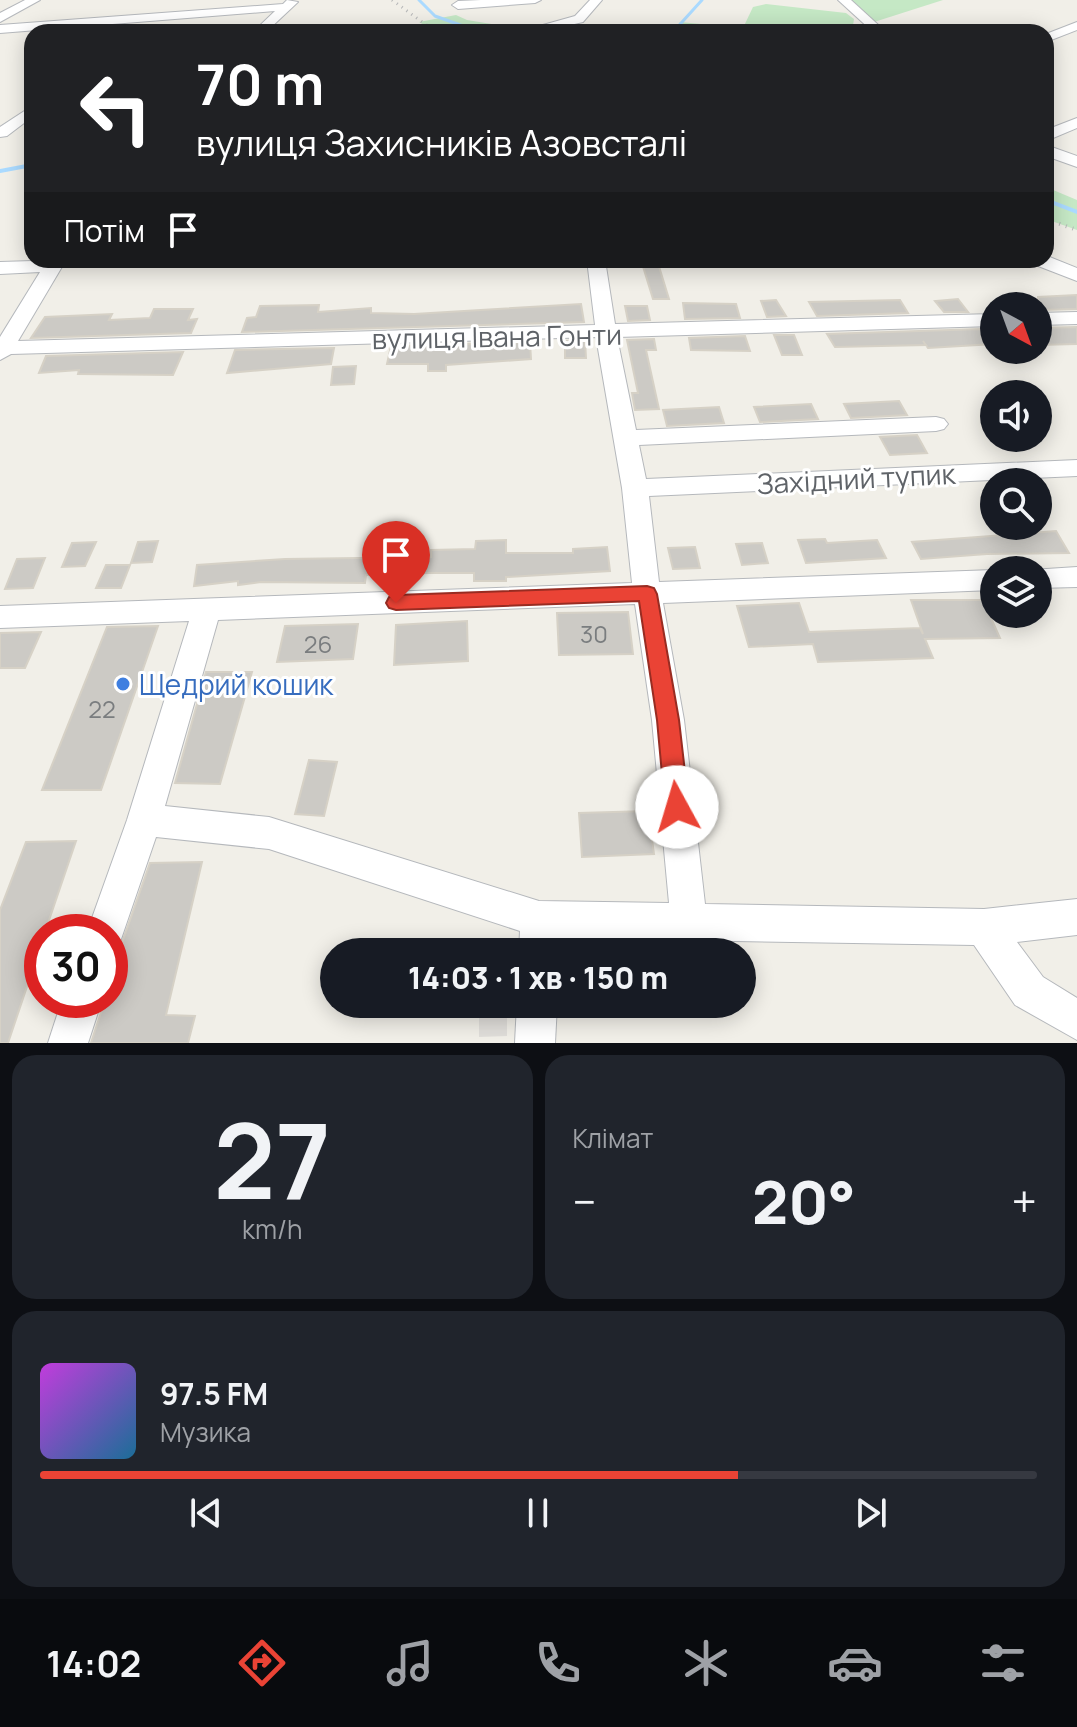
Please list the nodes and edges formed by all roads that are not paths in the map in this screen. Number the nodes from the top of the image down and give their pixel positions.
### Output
1 (34, 0) edge
2 (209, 0) edge
3 (535, 0) edge
4 (596, 0) edge
5 (844, 0) edge
6 (290, 3) edge
7 (458, 5) dead end
8 (200, 13) junction
9 (155, 17) junction
10 (0, 18) edge
11 (65, 24) edge
12 (146, 24) edge
13 (268, 24) edge
14 (558, 24) edge
15 (871, 24) edge
16 (1077, 26) edge
17 (24, 27) edge
18 (0, 29) edge
19 (1054, 35) edge
20 (24, 116) edge
21 (1077, 122) edge
22 (24, 130) edge
23 (1054, 132) edge
24 (1, 133) edge
25 (1054, 153) edge
26 (1077, 162) edge
27 (24, 266) edge
28 (1054, 266) edge
29 (0, 268) edge
30 (52, 268) edge
31 (597, 268) edge
32 (1077, 275) edge
33 (1077, 318) edge
34 (1052, 319) edge
35 (980, 320) edge
36 (606, 333) junction
37 (1, 350) edge
38 (936, 424) dead end
39 (626, 438) junction
40 (1077, 468) edge
41 (635, 488) junction
42 (1077, 577) edge
43 (1052, 578) edge
44 (980, 581) edge
45 (647, 594) junction
46 (207, 609) junction
47 (0, 617) edge
48 (144, 820) junction
49 (112, 914) edge
50 (1077, 917) edge
51 (689, 922) junction
52 (984, 927) junction
53 (538, 936) edge
54 (76, 1018) edge
55 (536, 1018) edge
56 (1077, 1020) edge
57 (68, 1043) edge
58 (535, 1043) edge

1 - 10 street
2 - 8 street
3 - 7 street
4 - 14 street
5 - 15 street
6 - 8 street
6 - 13 street
8 - 9 street
9 - 11 street
9 - 12 street
16 - 19 street
17 - 18 street
20 - 24 street
21 - 23 street
22 - 24 street
25 - 26 street
27 - 29 street
28 - 32 street
30 - 37 street
31 - 36 street
33 - 34 street
35 - 36 street, вулиця Івана Гонти
36 - 37 street, вулиця Івана Гонти
36 - 39 street
38 - 39 street
39 - 41 street
40 - 41 street, Західний тупик
41 - 45 street
42 - 43 street
44 - 45 street
45 - 46 street
45 - 51 street
46 - 47 street
46 - 48 street
48 - 49 street
48 - 53 street
50 - 52 street
51 - 52 street
51 - 53 street
52 - 56 street
54 - 57 street
55 - 58 street

